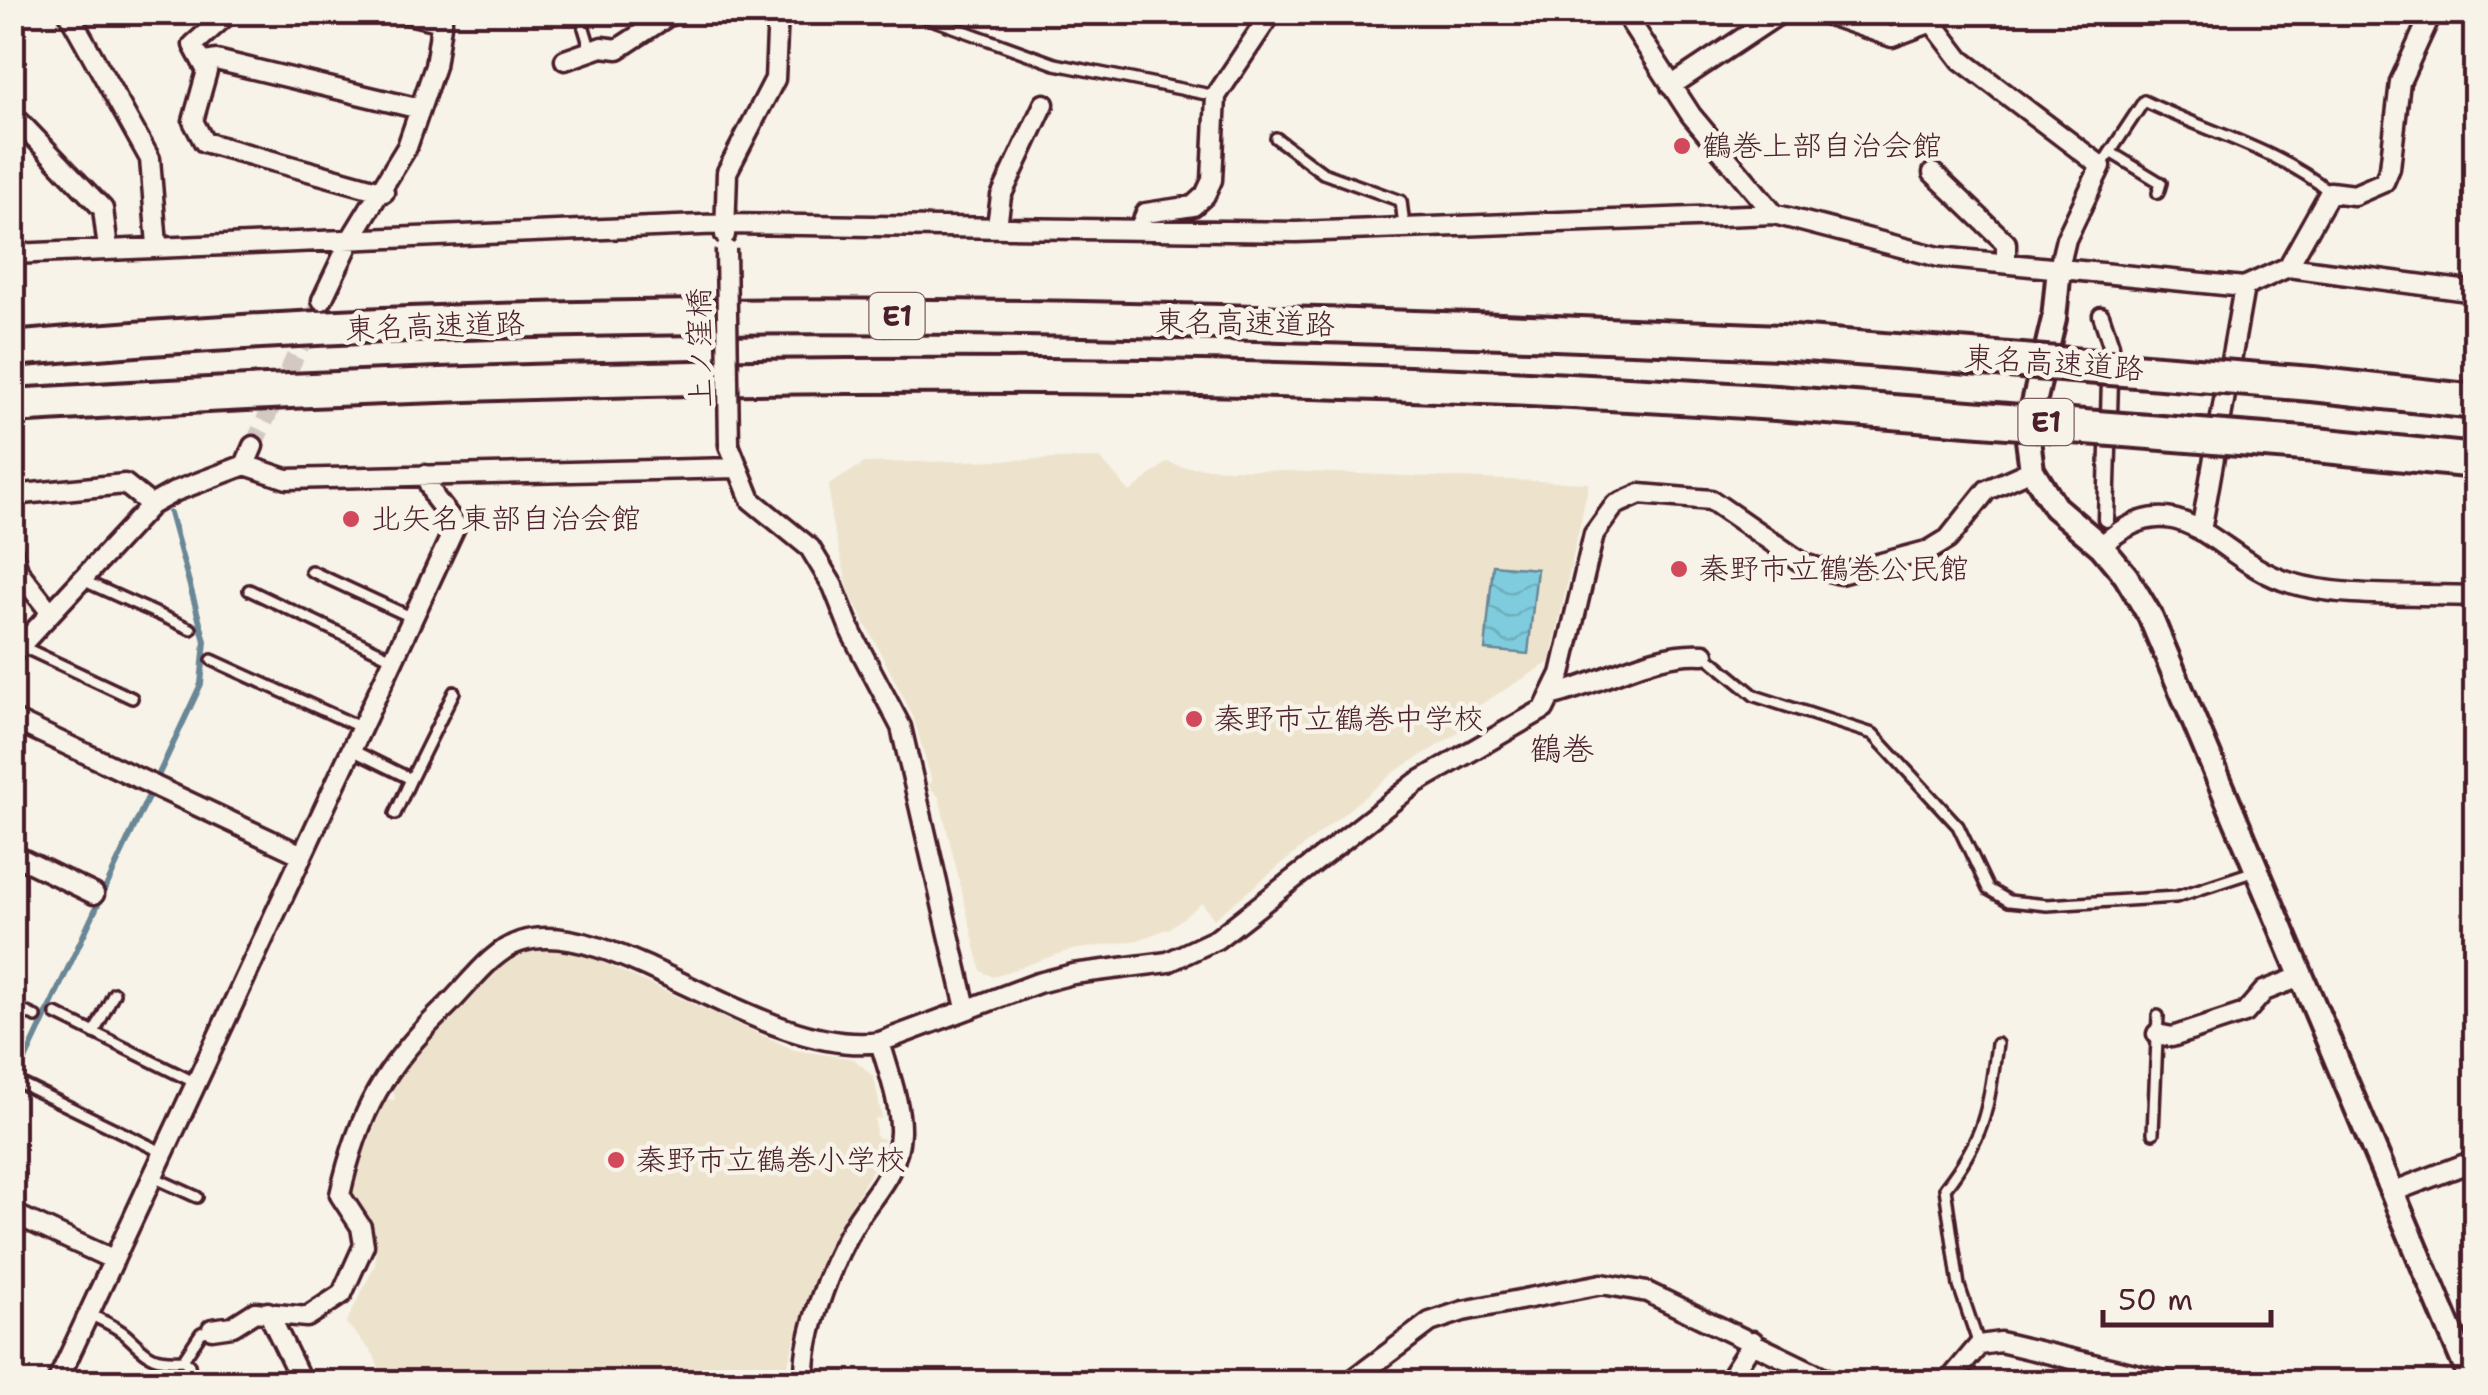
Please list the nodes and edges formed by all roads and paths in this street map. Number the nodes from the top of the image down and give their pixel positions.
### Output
1 (68, 12) edge
2 (230, 12) edge
3 (400, 12) edge
4 (674, 12) edge
5 (778, 12) edge
6 (912, 12) edge
7 (1272, 12) edge
8 (1624, 12) edge
9 (1782, 12) edge
10 (1820, 12) edge
11 (2432, 12) edge
12 (443, 17) edge
13 (584, 28) dead end
14 (590, 51) junction
15 (566, 60) dead end
16 (205, 62) junction
17 (1670, 86) junction
18 (1216, 96) junction
19 (1044, 104) dead end
20 (420, 109) junction
21 (12, 114) edge
22 (1276, 138) dead end
23 (2106, 159) junction
24 (1933, 173) dead end
25 (384, 192) junction
26 (2330, 192) junction
27 (2158, 193) dead end
28 (1774, 214) junction
29 (725, 224) junction
30 (998, 226) junction
31 (1404, 226) junction
32 (1140, 227) junction
33 (352, 237) junction
34 (157, 245) junction
35 (108, 250) junction
36 (12, 254) edge
37 (2006, 263) junction
38 (2059, 268) junction
39 (2288, 268) junction
40 (2244, 287) junction
41 (2476, 292) edge
42 (322, 300) tunnel mouth
43 (2101, 315) dead end
44 (12, 349) edge
45 (2476, 402) edge
46 (12, 406) edge
47 (253, 446) tunnel mouth
48 (2476, 462) edge
49 (245, 465) junction
50 (736, 468) junction
51 (2032, 470) junction
52 (425, 475) junction
53 (12, 495) edge
54 (152, 505) junction
55 (2106, 519) dead end
56 (2201, 531) junction
57 (2101, 546) junction
58 (12, 552) edge
59 (311, 571) dead end
60 (82, 580) junction
61 (249, 590) dead end
62 (2476, 596) edge
63 (50, 613) junction
64 (413, 618) junction
65 (191, 629) dead end
66 (17, 651) edge
67 (1704, 654) joint
68 (212, 660) dead end
69 (394, 660) junction
70 (454, 692) dead end
71 (1553, 695) junction
72 (132, 698) dead end
73 (12, 720) edge
74 (362, 728) junction
75 (352, 750) junction
76 (411, 779) junction
77 (395, 814) dead end
78 (12, 854) edge
79 (302, 855) junction
80 (2256, 871) junction
81 (94, 894) dead end
82 (2300, 977) junction
83 (114, 993) dead end
84 (12, 1006) edge
85 (966, 1008) junction
86 (56, 1014) dead end
87 (36, 1017) dead end
88 (2158, 1025) joint
89 (94, 1033) junction
90 (880, 1042) junction
91 (1997, 1044) dead end
92 (196, 1083) junction
93 (24, 1084) dead end
94 (2153, 1133) dead end
95 (164, 1153) junction
96 (2476, 1160) edge
97 (153, 1177) junction
98 (2392, 1192) junction
99 (197, 1198) dead end
100 (12, 1212) edge
101 (114, 1260) junction
102 (268, 1312) junction
103 (89, 1314) junction
104 (212, 1329) joint
105 (1753, 1341) junction
106 (1979, 1345) junction
107 (183, 1360) junction
108 (57, 1382) edge
109 (192, 1382) edge
110 (302, 1382) edge
111 (806, 1382) edge
112 (1350, 1382) edge
113 (1727, 1382) edge
114 (1834, 1382) edge
115 (1948, 1382) edge
116 (2169, 1382) edge
117 (2472, 1382) edge

1 - 34 street
2 - 16 street
3 - 12 street
4 - 14 street
5 - 29 street, 上ノ窪橋
6 - 18 lane
7 - 18 street
8 - 17 street
9 - 17 street
10 - 23 street
11 - 26 street
12 - 20 street
13 - 14 lane
14 - 15 street
16 - 20 street
16 - 25 street
17 - 28 street
18 - 32 street
19 - 30 street
20 - 25 street
21 - 35 street
22 - 31 lane
23 - 26 lane
23 - 27 lane
23 - 38 street
24 - 37 street
25 - 33 street
26 - 39 street
28 - 31 street
28 - 37 street
29 - 30 street
29 - 33 street
29 - 50 street, 上ノ窪橋, bridge
30 - 32 street
31 - 32 street
33 - 34 street
33 - 42 street
34 - 35 street
35 - 36 street
37 - 38 street
38 - 40 street
38 - 51 street
39 - 40 street
39 - 41 street
40 - 56 street
43 - 55 street
44 - 45 highway, 東名高速道路 / E1, bridge
46 - 48 highway, 東名高速道路 / E1, bridge
47 - 49 street
49 - 52 street
49 - 54 street
50 - 52 street
50 - 85 street, 上ノ窪橋
51 - 57 street
51 - 71 street
52 - 64 street
53 - 54 street
54 - 60 street
56 - 57 street
56 - 62 street
57 - 80 street
58 - 63 street
59 - 64 lane
60 - 63 street
60 - 65 lane
61 - 69 lane
63 - 66 street
64 - 69 street
66 - 72 lane
67 - 71 street
67 - 80 lane
68 - 74 lane
69 - 74 street
70 - 76 lane
71 - 85 street
73 - 79 street
74 - 75 street
75 - 76 lane
75 - 79 street
76 - 77 lane
78 - 81 street
79 - 92 street
80 - 82 street
82 - 88 street
82 - 98 street
83 - 89 lane
84 - 87 lane
85 - 90 street
86 - 89 lane
88 - 94 lane
89 - 92 lane
90 - 102 street
90 - 111 street
91 - 106 lane
92 - 95 street
93 - 95 lane
95 - 97 street
96 - 98 street
97 - 99 lane
97 - 101 street
98 - 117 street
100 - 101 street
101 - 103 street
102 - 104 street
102 - 110 street
103 - 107 lane
103 - 108 street
104 - 107 lane
105 - 112 street
105 - 113 street
105 - 114 street
106 - 115 street
106 - 116 street
107 - 109 lane

